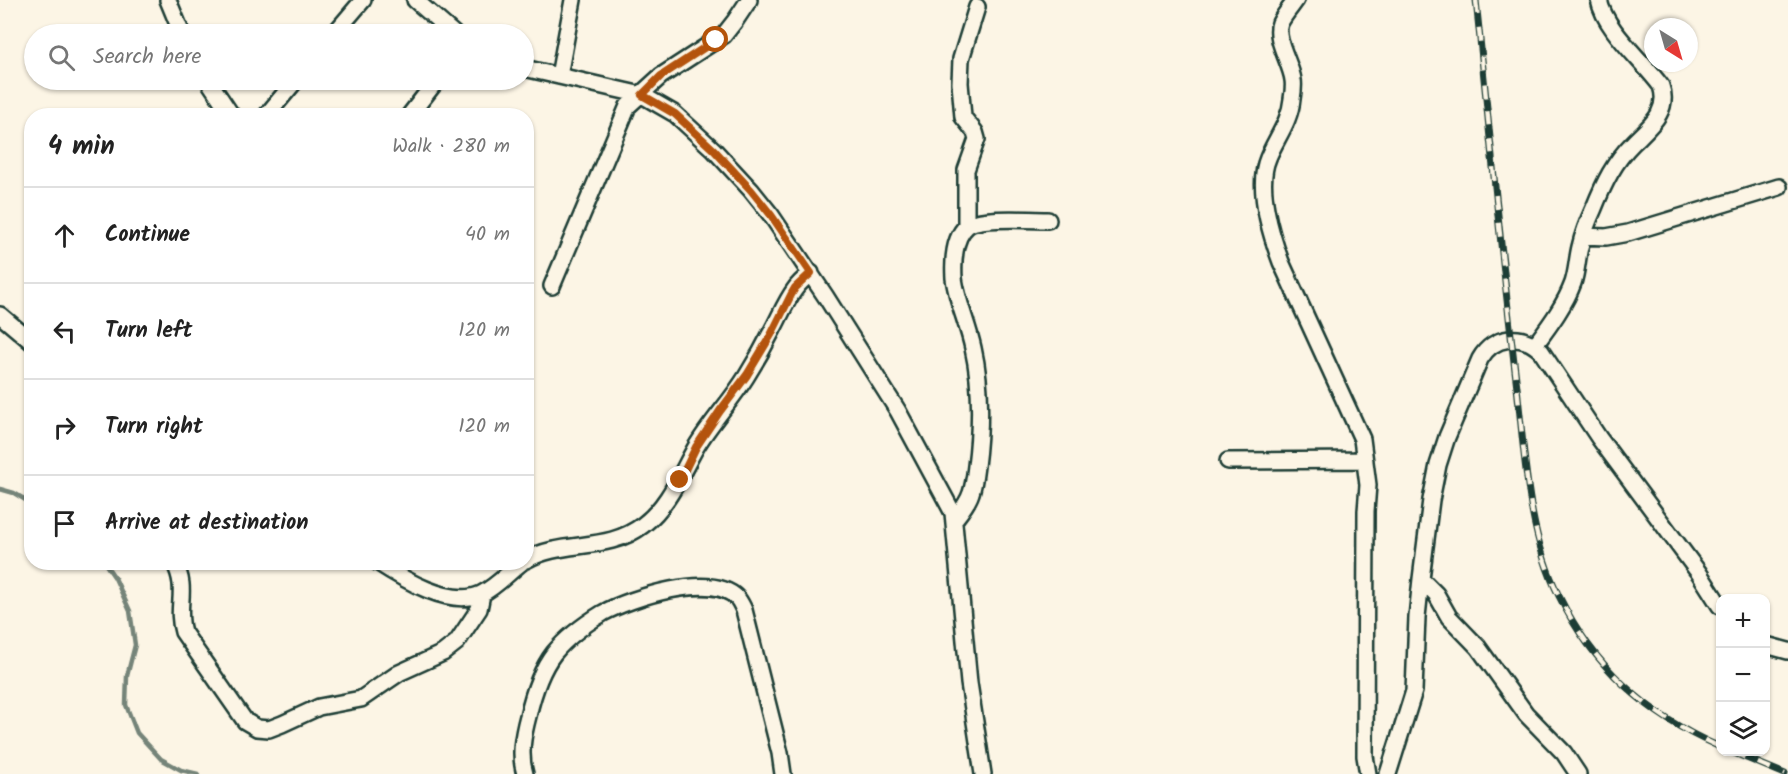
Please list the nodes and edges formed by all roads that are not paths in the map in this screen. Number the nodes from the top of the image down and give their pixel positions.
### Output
1 (168, 0) edge
2 (363, 0) edge
3 (415, 0) edge
4 (573, 0) edge
5 (749, 0) edge
6 (1296, 0) edge
7 (1599, 0) edge
8 (977, 7) dead end
9 (178, 24) edge
10 (343, 24) edge
11 (443, 24) edge
12 (534, 70) edge
13 (559, 76) junction
14 (215, 90) edge
15 (288, 90) edge
16 (429, 90) edge
17 (642, 95) junction
18 (227, 108) edge
19 (273, 108) edge
20 (415, 108) edge
21 (1779, 187) dead end
22 (1048, 220) dead end
23 (966, 226) junction
24 (1583, 236) junction
25 (811, 273) junction
26 (552, 286) dead end
27 (0, 315) edge
28 (24, 335) edge
29 (1535, 345) junction
30 (1365, 460) junction
31 (1228, 461) dead end
32 (954, 520) junction
33 (534, 556) edge
34 (177, 570) edge
35 (391, 570) edge
36 (512, 570) edge
37 (1421, 579) junction
38 (482, 594) junction
39 (1716, 600) edge
40 (1770, 646) edge
41 (1788, 651) edge
42 (525, 774) edge
43 (783, 774) edge
44 (983, 774) edge
45 (1368, 774) edge
46 (1388, 774) edge
47 (1578, 774) edge

1 - 9 street
2 - 10 street
3 - 11 street
4 - 13 street
5 - 17 street
6 - 30 street
7 - 24 street
8 - 23 street
12 - 13 street
13 - 17 street
14 - 18 street
15 - 19 street
16 - 20 street
17 - 25 street
17 - 26 street
21 - 24 street
22 - 23 street
23 - 32 street
24 - 29 street
25 - 32 street
25 - 33 street
27 - 28 street
29 - 37 street
29 - 39 street
30 - 31 street
30 - 45 street
32 - 44 street
34 - 38 street
35 - 38 street
36 - 38 street
37 - 46 street
37 - 47 street
40 - 41 street
42 - 43 street

